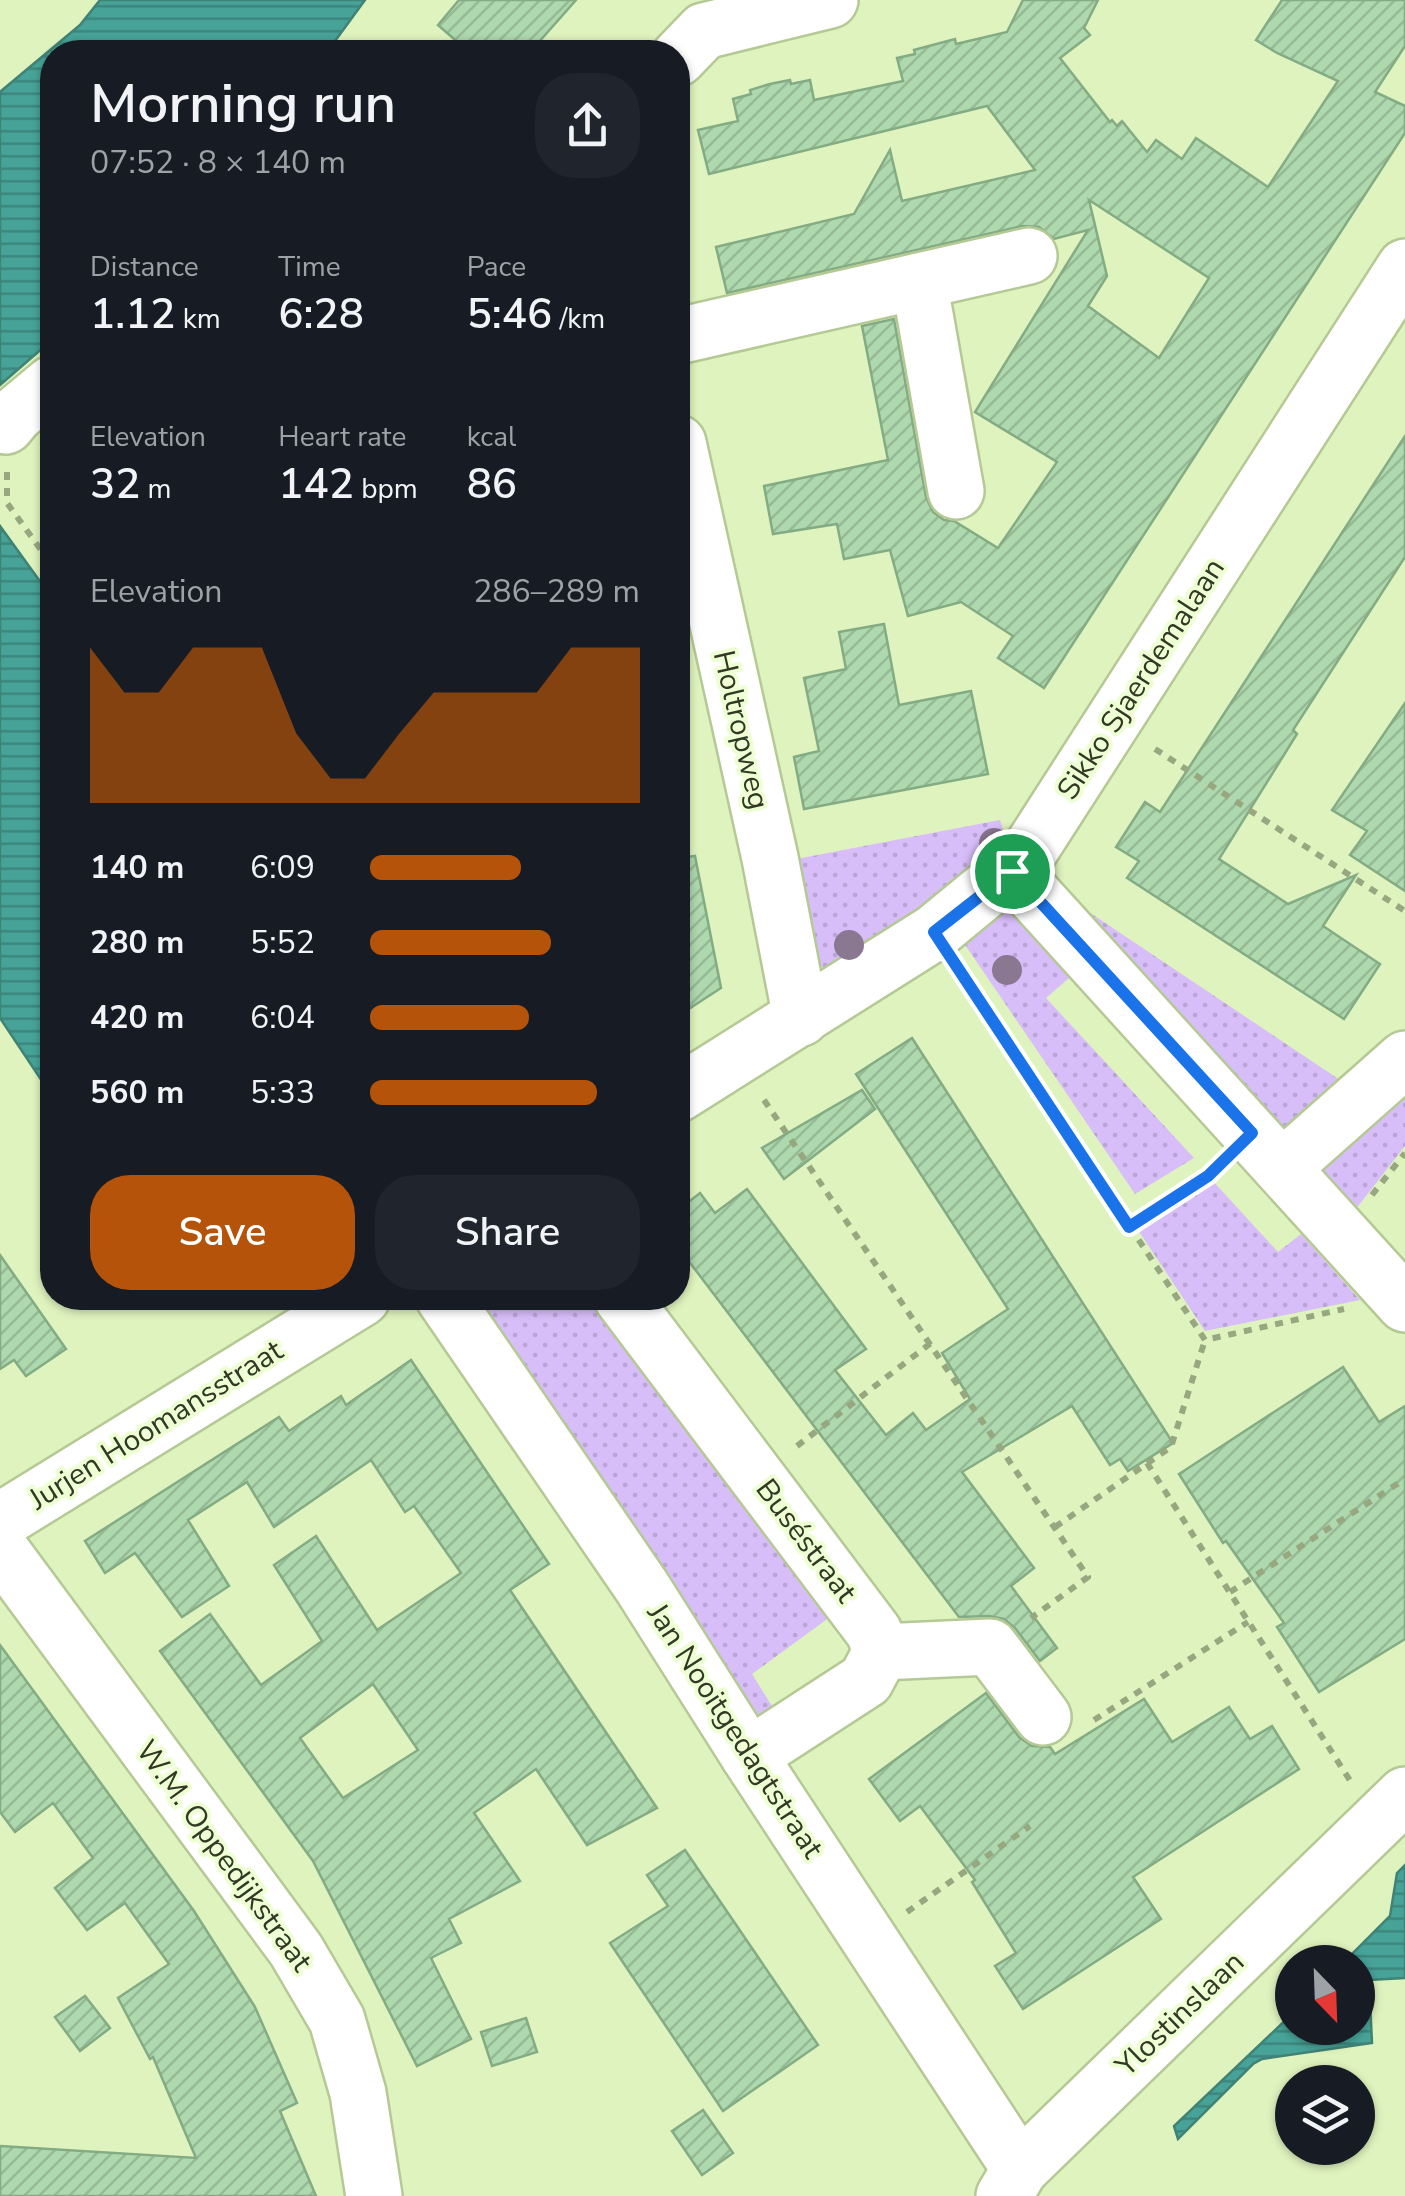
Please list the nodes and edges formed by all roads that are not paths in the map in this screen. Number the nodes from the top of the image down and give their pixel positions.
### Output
1 (830, 0) edge
2 (690, 46) edge
3 (1029, 256) dead end
4 (1405, 267) edge
5 (919, 281) junction
6 (690, 333) edge
7 (40, 394) edge
8 (6, 426) road end
9 (956, 491) dead end
10 (690, 497) edge
11 (1012, 871) junction
12 (801, 1018) junction
13 (1405, 1058) edge
14 (690, 1086) edge
15 (1267, 1150) junction
16 (1402, 1301) edge
17 (343, 1310) edge
18 (452, 1310) edge
19 (631, 1310) edge
20 (0, 1521) edge
21 (0, 1548) edge
22 (881, 1652) junction
23 (1068, 1719) road end
24 (749, 1756) junction
25 (1391, 1809) edge
26 (1012, 2183) edge
27 (374, 2196) edge

1 - 2 street
3 - 5 street
4 - 11 street, Sikko Sjaerdemalaan
5 - 6 street
5 - 9 street
7 - 8 street
10 - 12 street, Holtropweg
11 - 12 street, Sikko Sjaerdemalaan
11 - 15 street
12 - 14 street
13 - 15 street
15 - 16 street
17 - 20 street, Jurjen Hoomansstraat
18 - 24 street, Jan Nooitgedagtstraat
19 - 22 street, Buséstraat
21 - 27 street, W.M. Oppedijkstraat
22 - 23 street
22 - 24 street
24 - 26 street, Jan Nooitgedagtstraat
25 - 26 street, Ylostinslaan

